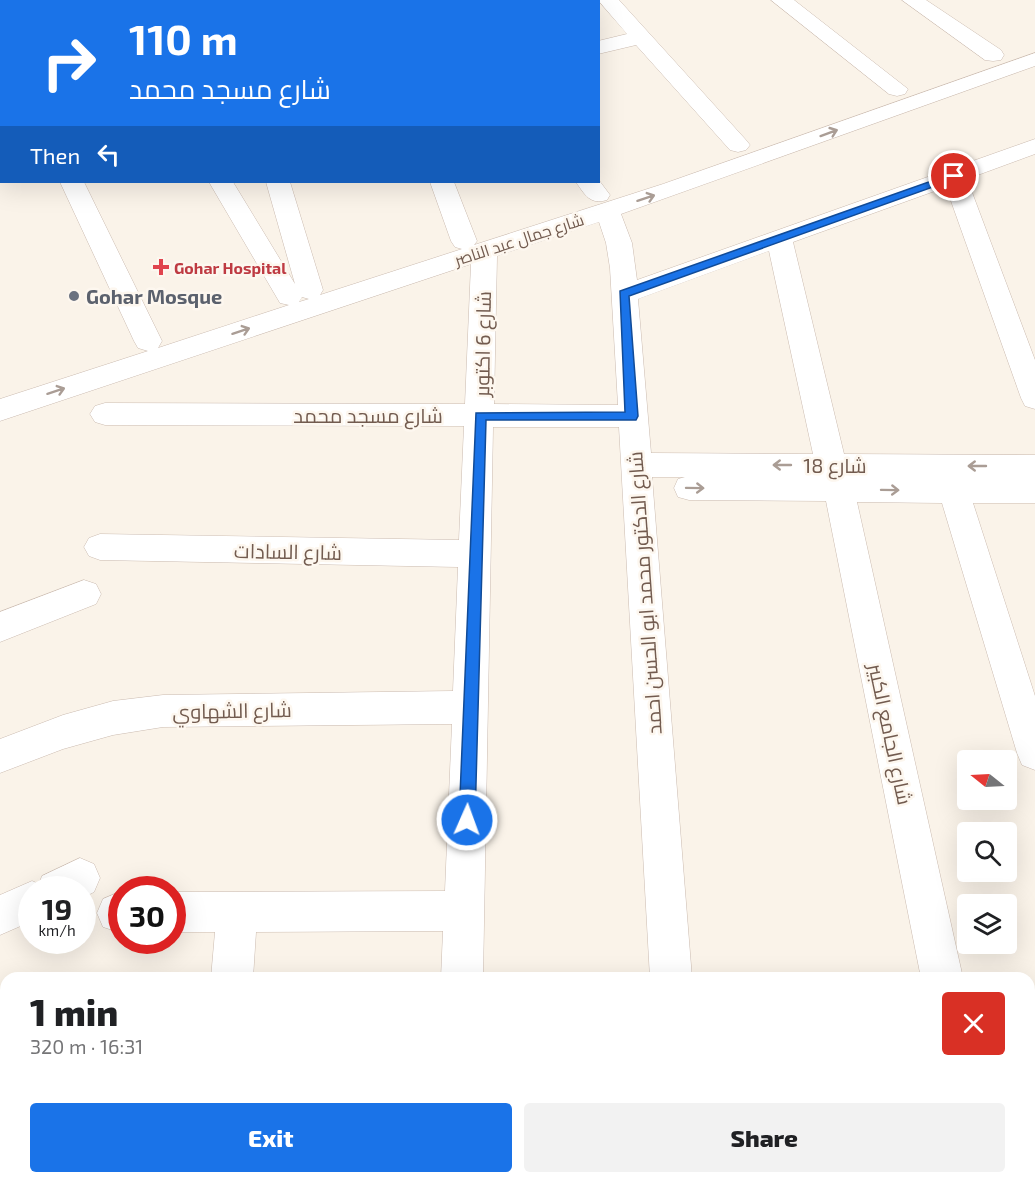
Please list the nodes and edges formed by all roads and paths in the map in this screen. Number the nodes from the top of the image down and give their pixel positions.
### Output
1 (608, 0) edge
2 (780, 0) edge
3 (912, 0) edge
4 (641, 37) junction
5 (1035, 41) edge
6 (600, 47) edge
7 (993, 55) junction
8 (1029, 67) edge
9 (897, 89) junction
10 (738, 145) junction
11 (1035, 146) edge
12 (954, 176) junction
13 (72, 183) edge
14 (222, 183) edge
15 (278, 183) edge
16 (442, 183) edge
17 (598, 195) edge
18 (780, 239) junction
19 (474, 246) junction
20 (299, 293) junction
21 (624, 294) junction
22 (148, 341) junction
23 (0, 391) edge
24 (1035, 398) edge
25 (105, 414) dead end
26 (480, 416) junction
27 (632, 416) junction
28 (1035, 467) edge
29 (635, 476) junction
30 (835, 477) junction
31 (954, 491) junction
32 (1035, 491) edge
33 (100, 547) dead end
34 (475, 554) junction
35 (84, 594) dead end
36 (0, 627) edge
37 (470, 708) junction
38 (1035, 753) edge
39 (0, 756) edge
40 (18, 907) edge
41 (465, 911) junction
42 (186, 912) edge
43 (237, 912) junction
44 (0, 915) edge
45 (232, 972) edge
46 (462, 972) edge
47 (671, 972) edge
48 (941, 972) edge

1 - 4 street
2 - 9 street
3 - 7 street
4 - 6 street
4 - 10 street
5 - 7 street, شارع جمال عبد الناصر
7 - 9 street, شارع جمال عبد الناصر
17 -> 8 street, شارع جمال عبد الناصر
9 - 10 street, شارع جمال عبد الناصر
10 - 17 street, شارع جمال عبد الناصر
11 - 12 street
12 - 18 street
12 - 24 street
13 - 22 street
14 - 20 street
15 - 20 street
16 - 19 street
17 - 19 street, شارع جمال عبد الناصر
17 - 21 street, شارع الدكتور محمد ابو الحسن احمد
18 - 21 street
18 - 30 street, شارع الجامع الكبير
19 - 20 street, شارع جمال عبد الناصر
23 -> 19 street, شارع جمال عبد الناصر
19 - 26 street, شارع 6 اكتوبر
20 - 22 street, شارع جمال عبد الناصر
21 - 27 street, شارع الدكتور محمد ابو الحسن احمد
22 - 23 street, شارع جمال عبد الناصر
25 - 26 street, شارع مسجد محمد
26 - 27 street, شارع مسجد محمد
26 - 34 street, شارع 6 اكتوبر
27 - 29 street, شارع الدكتور محمد ابو الحسن احمد
28 -> 30 street, شارع 18
29 - 30 street, شارع 18
29 - 47 street, شارع الدكتور محمد ابو الحسن احمد
30 -> 31 street, شارع 18
30 - 48 street, شارع الجامع الكبير
31 - 32 street, شارع 18
31 - 38 street
33 - 34 street, شارع السادات
34 - 37 street, شارع 6 اكتوبر
35 - 36 street
37 - 39 street, شارع الشهاوي
37 - 41 street, شارع 6 اكتوبر
40 - 44 street
41 - 43 street
41 - 46 street, شارع 6 اكتوبر
42 - 43 street
43 - 45 street

